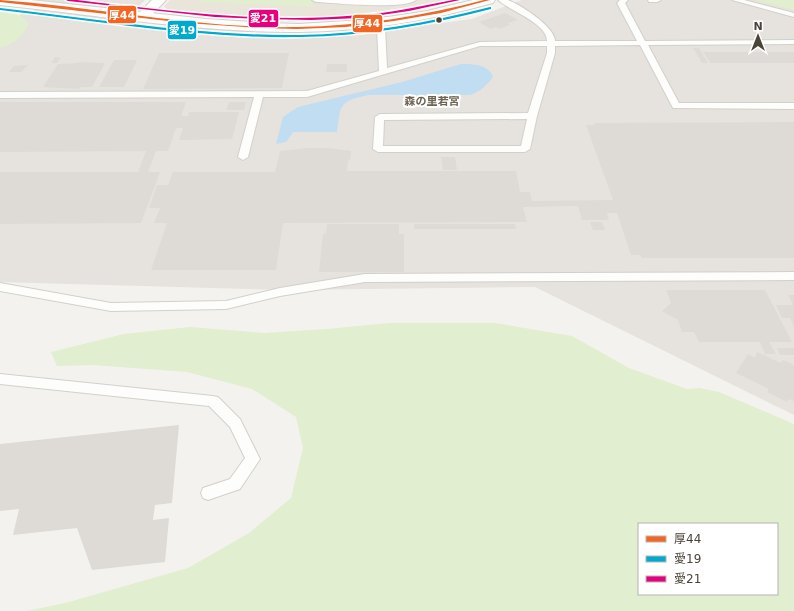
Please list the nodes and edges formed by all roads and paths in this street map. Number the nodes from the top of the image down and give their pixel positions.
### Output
1 (160, 0) edge
2 (316, 0) edge
3 (412, 0) edge
4 (488, 0) edge
5 (502, 0) edge
6 (624, 0) edge
7 (652, 0) edge
8 (657, 0) edge
9 (736, 0) edge
10 (0, 1) edge
11 (794, 15) edge
12 (143, 16) junction
13 (378, 22) junction
14 (794, 42) edge
15 (551, 43) junction
16 (642, 43) junction
17 (383, 71) junction
18 (0, 95) edge
19 (259, 95) junction
20 (794, 106) edge
21 (532, 116) junction
22 (243, 157) dead end
23 (794, 276) edge
24 (0, 287) edge
25 (0, 379) edge
26 (208, 493) dead end

1 - 12 street
2 - 3 lane
4 - 13 street
5 - 15 lane
6 - 16 lane
7 - 8 lane
9 - 11 lane
10 - 12 street
12 - 13 street
13 - 17 lane
14 - 16 lane
15 - 16 lane
15 - 17 lane
15 - 21 lane
16 - 20 lane
17 - 19 lane
18 - 19 lane
19 - 22 lane
21 - 21 lane
23 - 24 lane
25 - 26 lane

